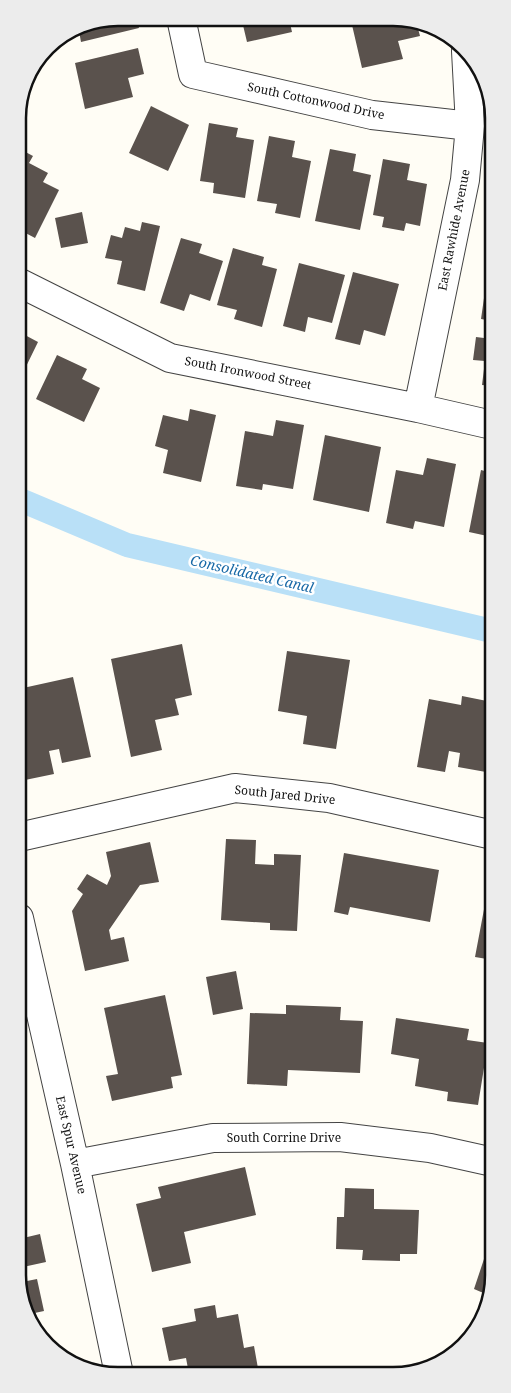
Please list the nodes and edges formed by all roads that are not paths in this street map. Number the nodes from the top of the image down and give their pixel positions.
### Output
1 (183, 26) edge
2 (467, 63) edge
3 (470, 126) junction
4 (26, 286) edge
5 (418, 408) junction
6 (485, 423) edge
7 (485, 833) edge
8 (26, 836) edge
9 (26, 949) edge
10 (485, 1160) edge
11 (75, 1164) junction
12 (118, 1367) edge

1 - 3 street, South Cottonwood Drive
2 - 3 street, East Rawhide Avenue
3 - 5 street, East Rawhide Avenue
4 - 5 street, South Ironwood Street
5 - 6 street, South Ironwood Street
7 - 8 street, South Jared Drive
9 - 11 street, East Spur Avenue
10 - 11 street, South Corrine Drive
11 - 12 street, East Spur Avenue

